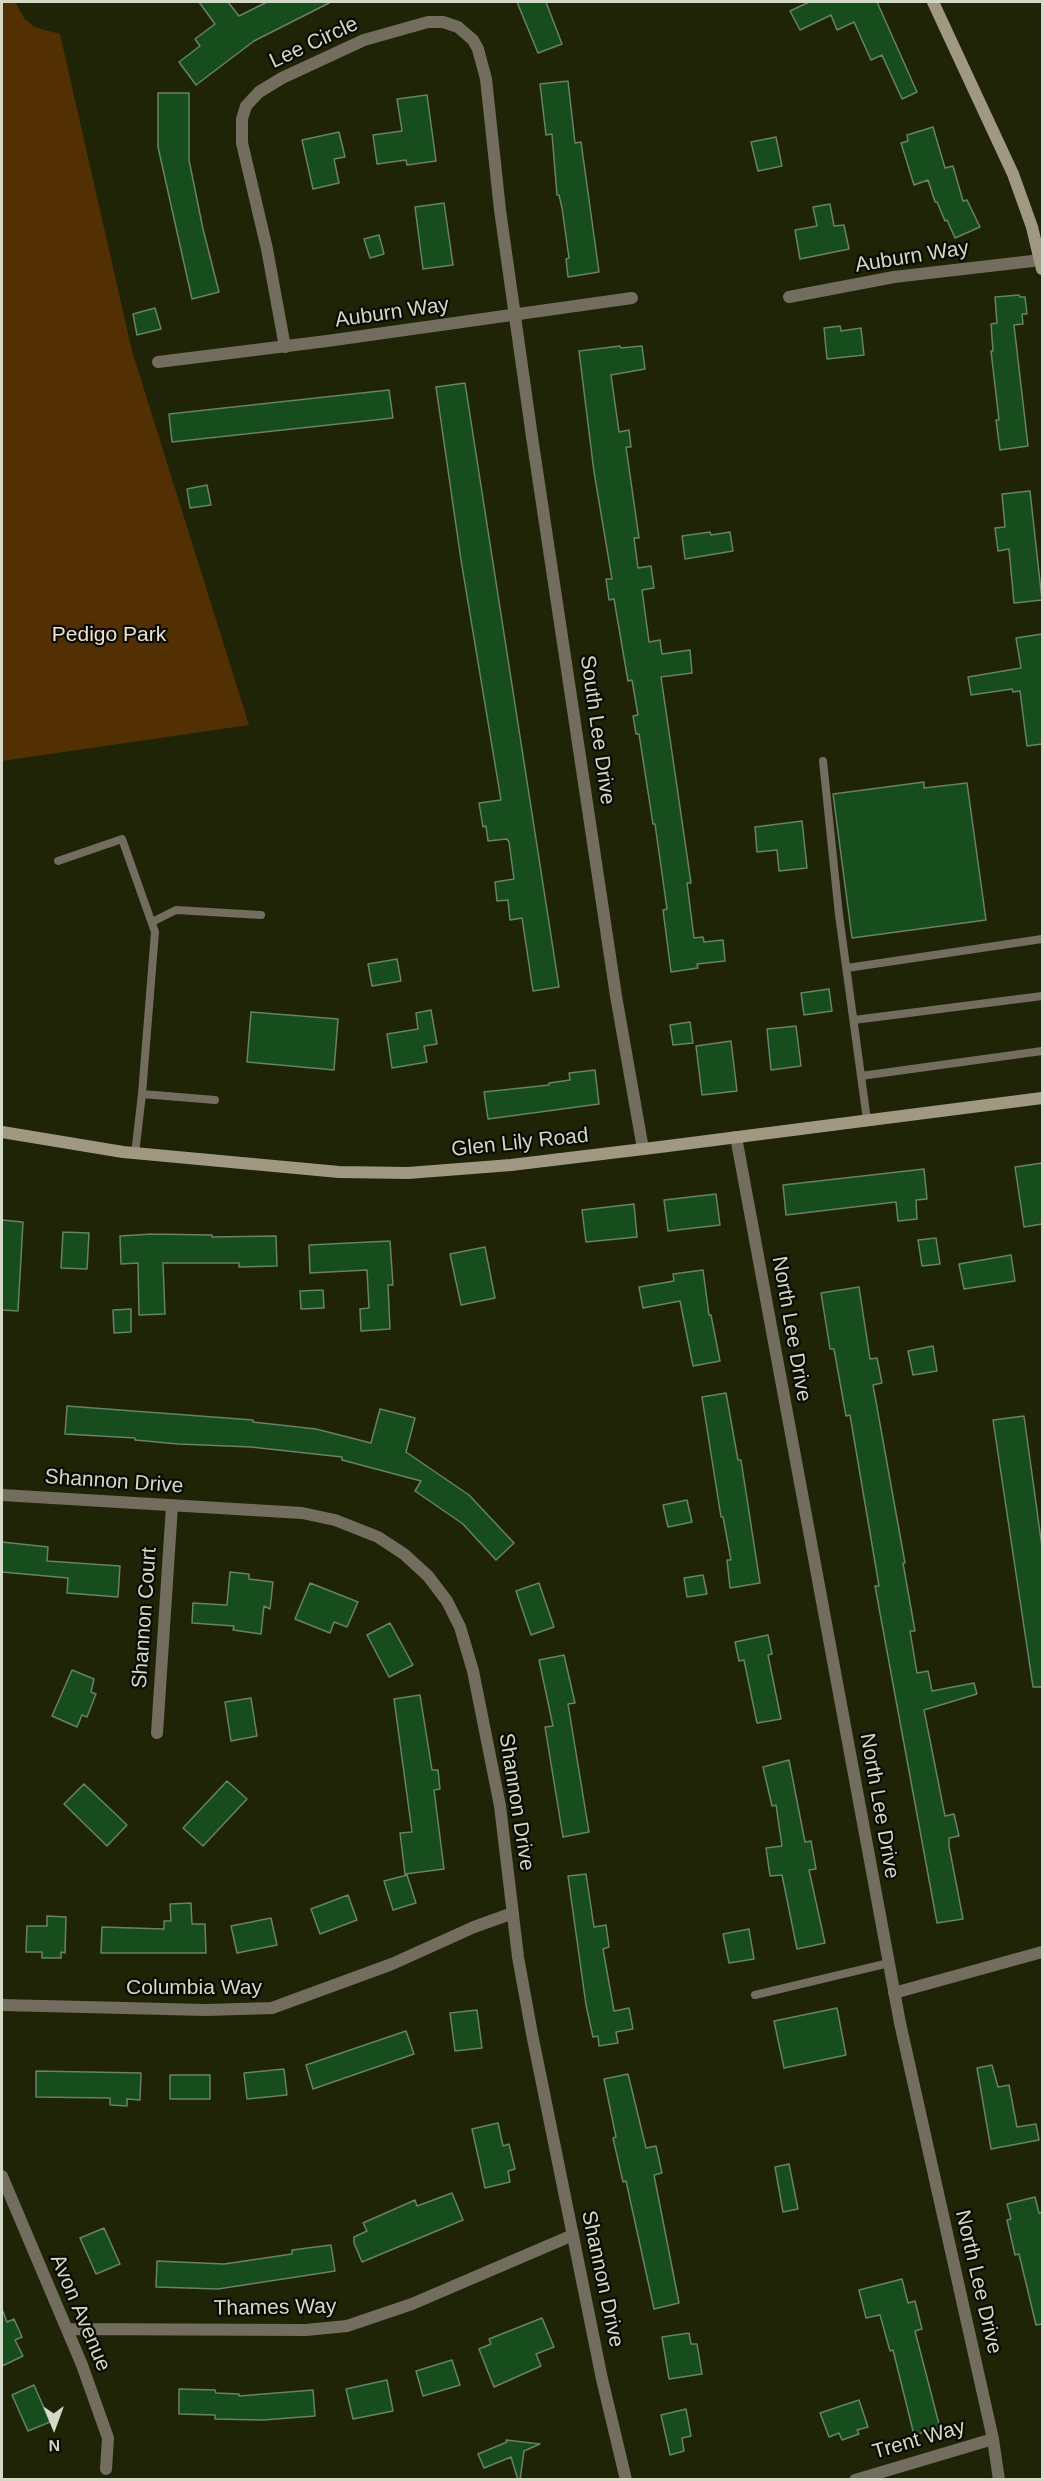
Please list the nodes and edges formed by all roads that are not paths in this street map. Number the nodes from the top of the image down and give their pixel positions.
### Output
1 (933, 2) edge
2 (1042, 265) edge
3 (789, 297) dead end
4 (632, 298) dead end
5 (516, 315) junction
6 (285, 347) junction
7 (158, 362) dead end
8 (823, 761) dead end
9 (58, 861) dead end
10 (261, 915) dead end
11 (152, 922) junction
12 (1042, 939) edge
13 (847, 968) junction
14 (1042, 996) edge
15 (855, 1020) junction
16 (1042, 1051) edge
17 (861, 1076) junction
18 (142, 1094) junction
19 (1042, 1098) edge
20 (215, 1100) dead end
21 (867, 1120) junction
22 (2, 1132) edge
23 (736, 1137) junction
24 (643, 1149) junction
25 (135, 1154) junction
26 (2, 1495) edge
27 (172, 1506) junction
28 (157, 1732) dead end
29 (513, 1913) junction
30 (1042, 1952) edge
31 (889, 1963) junction
32 (894, 1993) junction
33 (755, 1995) dead end
34 (2, 2005) edge
35 (2, 2176) edge
36 (573, 2235) junction
37 (67, 2329) junction
38 (993, 2439) junction
39 (106, 2469) dead end
40 (626, 2480) edge
41 (855, 2480) edge
42 (999, 2480) edge

1 - 2 street
2 - 3 street, Auburn Way
4 - 5 street, Auburn Way
5 - 6 street, Auburn Way
5 - 6 street, Lee Circle
5 - 24 street, South Lee Drive
6 - 7 street, Auburn Way
8 - 13 lane
9 - 11 lane
10 - 11 lane
11 - 18 lane
12 - 13 lane
13 - 15 lane
14 - 15 lane
15 - 17 lane
16 - 17 lane
17 - 21 lane
18 - 20 lane
18 - 25 lane
19 - 21 street, Glen Lily Road
21 - 23 street, Glen Lily Road
22 - 25 street, Glen Lily Road
23 - 24 street, Glen Lily Road
23 - 31 street, North Lee Drive
24 - 25 street, Glen Lily Road
26 - 27 street, Shannon Drive
27 - 28 street, Shannon Court
27 - 29 street, Shannon Drive
29 - 34 street, Columbia Way
29 - 36 street, Shannon Drive
30 - 32 street
31 - 32 street, North Lee Drive
31 - 33 lane
32 - 38 street, North Lee Drive
35 - 37 street, Avon Avenue
36 - 37 street, Thames Way
36 - 40 street, Shannon Drive
37 - 39 street, Avon Avenue
38 - 41 street, Trent Way
38 - 42 street, North Lee Drive

